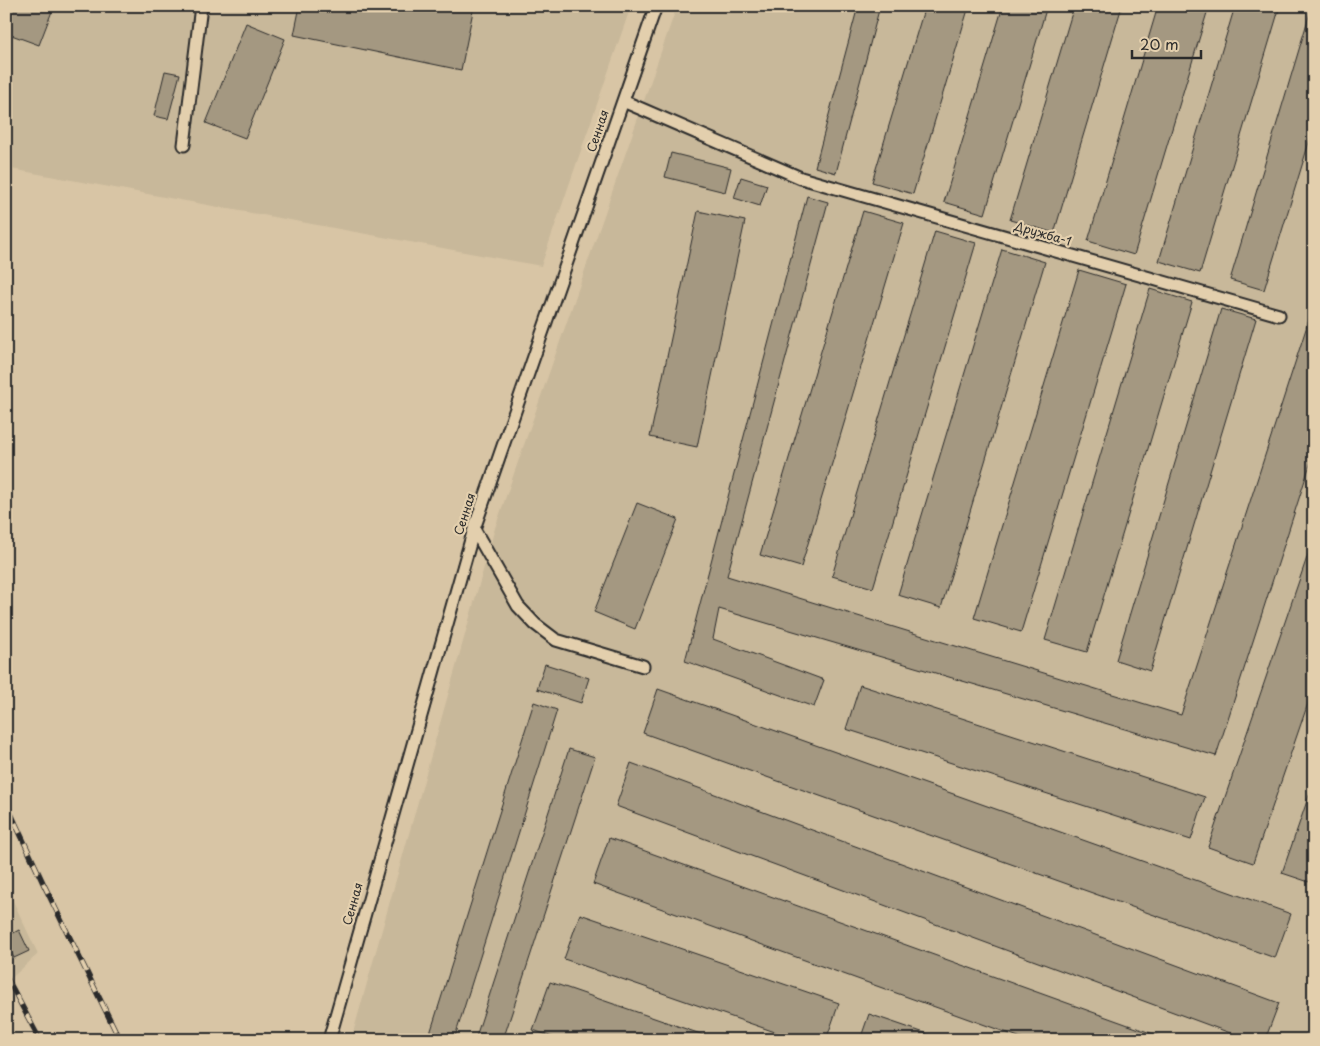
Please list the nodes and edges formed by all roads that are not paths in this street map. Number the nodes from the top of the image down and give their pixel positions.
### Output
1 (201, 6) edge
2 (656, 6) edge
3 (623, 101) junction
4 (184, 145) dead end
5 (1278, 316) dead end
6 (474, 530) junction
7 (643, 666) dead end
8 (329, 1040) edge

1 - 4 lane
2 - 3 lane, Сенная
3 - 5 lane, Дружба-1
3 - 6 lane, Сенная
6 - 7 lane
6 - 8 lane, Сенная

